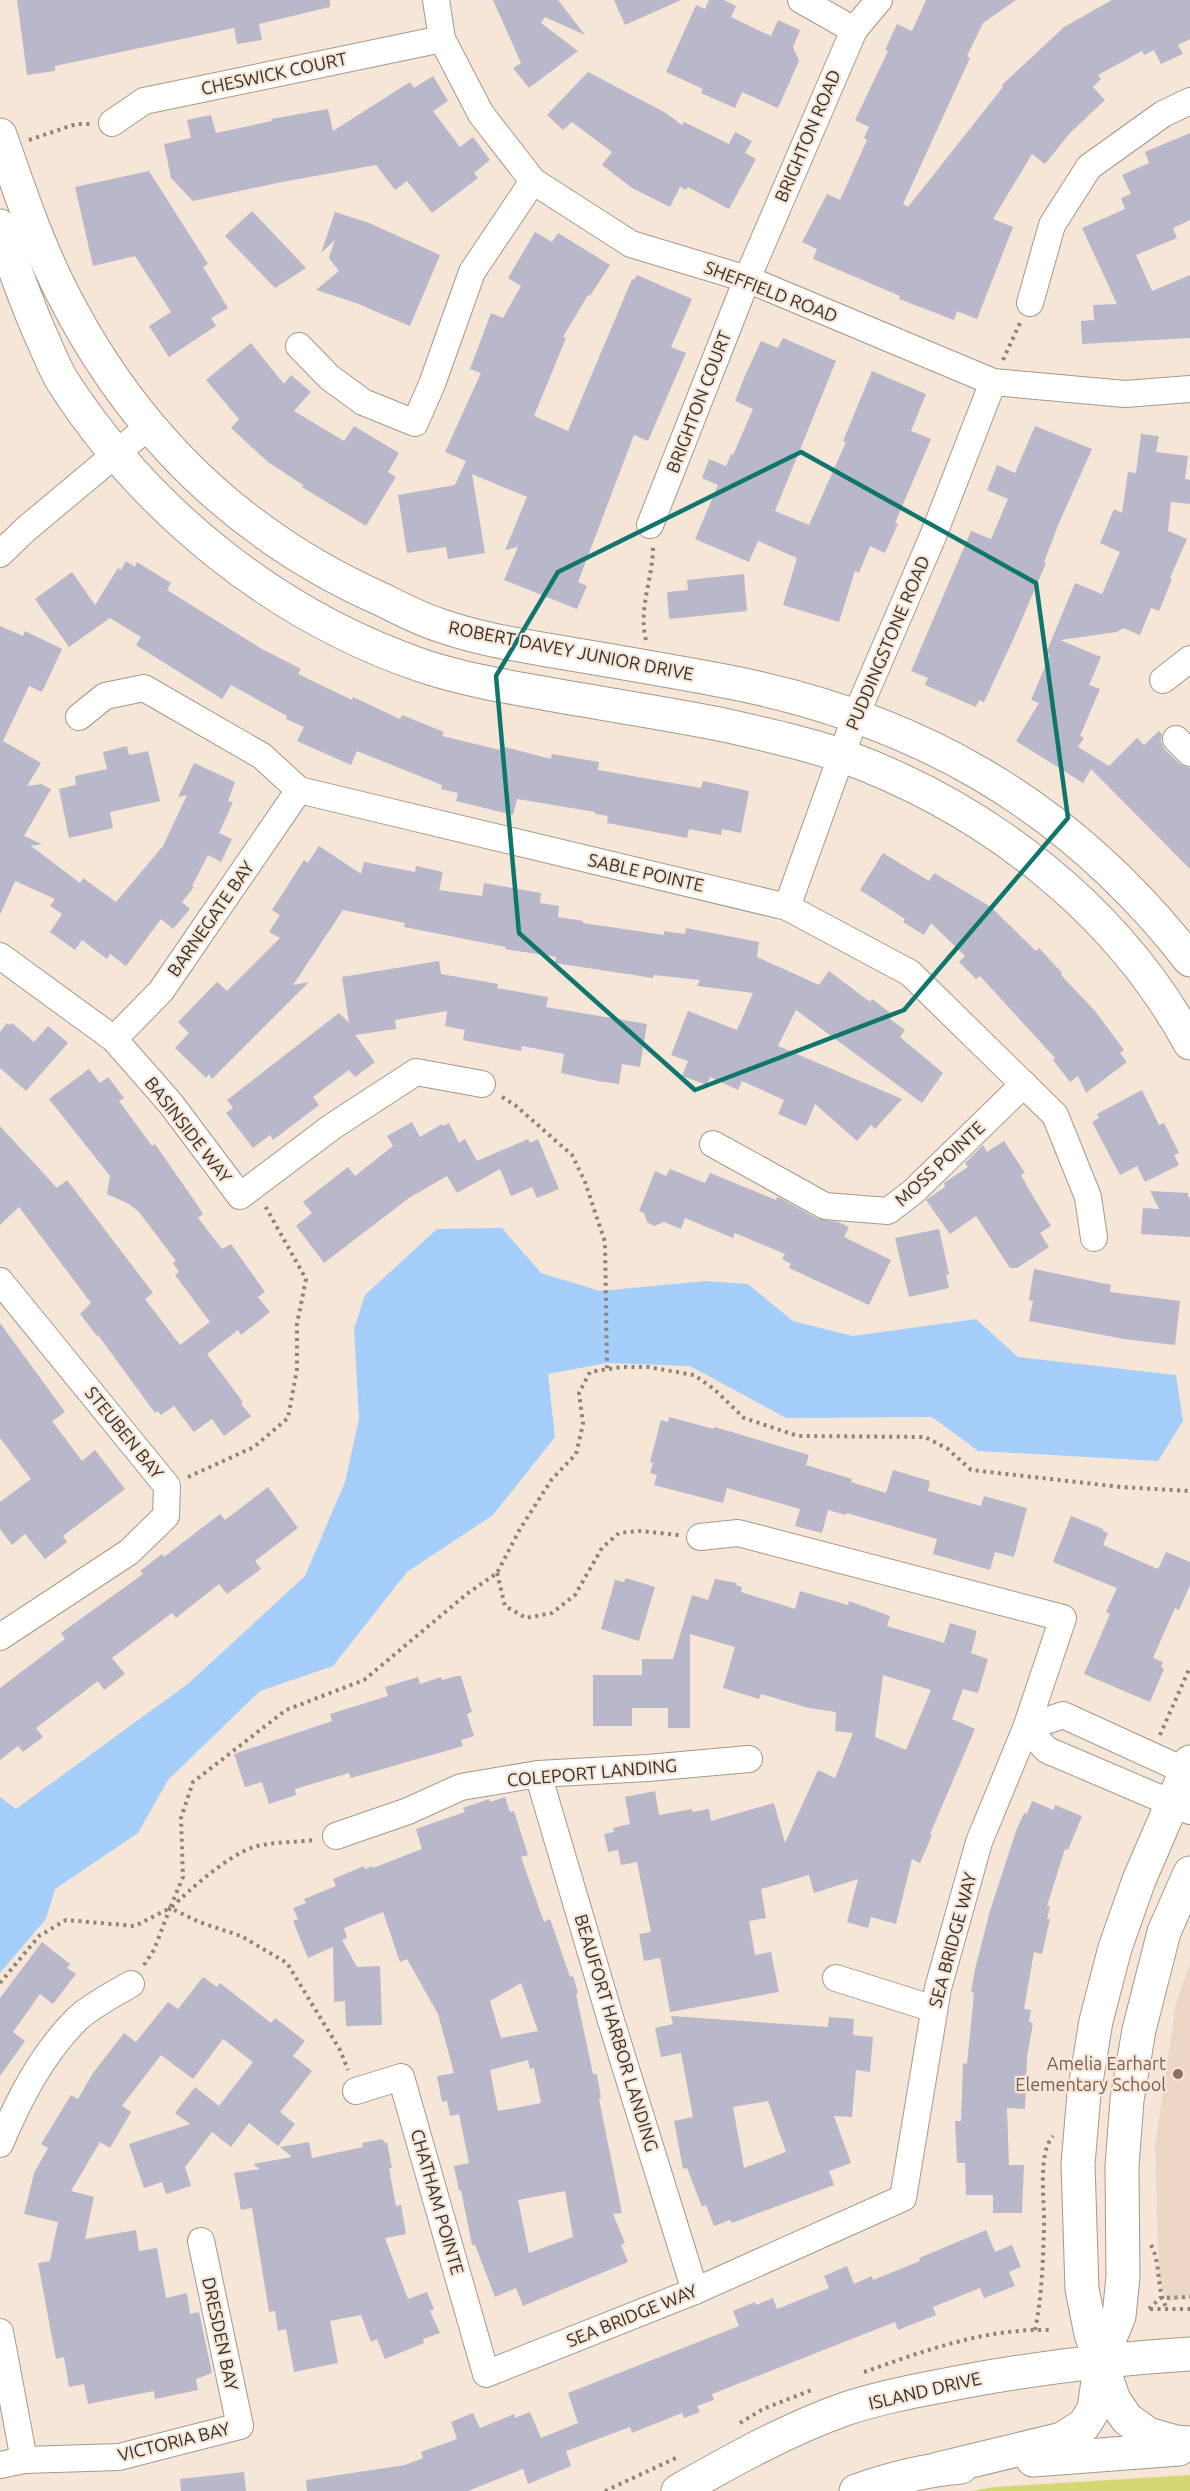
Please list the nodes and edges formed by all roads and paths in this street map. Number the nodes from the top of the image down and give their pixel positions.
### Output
1 (435, 0) edge
2 (801, 0) edge
3 (879, 0) edge
4 (854, 30) junction
5 (442, 39) junction
6 (1190, 101) edge
7 (112, 123) joint
8 (2, 142) edge
9 (533, 181) junction
10 (0, 226) edge
11 (747, 279) junction
12 (1029, 303) joint
13 (299, 346) dead end
14 (993, 382) junction
15 (1190, 389) edge
16 (148, 427) junction
17 (115, 455) junction
18 (650, 525) joint
19 (0, 554) edge
20 (1190, 659) edge
21 (653, 668) junction
22 (1163, 681) dead end
23 (856, 715) junction
24 (79, 717) dead end
25 (842, 756) junction
26 (300, 790) junction
27 (787, 907) junction
28 (0, 956) edge
29 (1190, 960) edge
30 (114, 1039) junction
31 (1190, 1043) edge
32 (482, 1084) joint
33 (1024, 1084) junction
34 (714, 1144) dead end
35 (255, 1185) junction
36 (1094, 1238) dead end
37 (0, 1281) edge
38 (607, 1369) junction
39 (167, 1486) junction
40 (1190, 1491) edge
41 (700, 1537) joint
42 (496, 1573) junction
43 (0, 1637) edge
44 (1190, 1667) edge
45 (1026, 1728) junction
46 (1151, 1755) junction
47 (749, 1759) dead end
48 (1189, 1769) edge
49 (538, 1774) junction
50 (1181, 1808) edge
51 (336, 1836) joint
52 (1190, 1874) edge
53 (170, 1908) junction
54 (836, 1978) dead end
55 (0, 1983) edge
56 (131, 1984) joint
57 (934, 2008) junction
58 (356, 2091) joint
59 (1056, 2131) dead end
60 (0, 2144) edge
61 (201, 2241) dead end
62 (695, 2291) junction
63 (1190, 2297) edge
64 (1190, 2309) edge
65 (1035, 2330) dead end
66 (0, 2332) edge
67 (1190, 2354) edge
68 (1101, 2360) junction
69 (486, 2374) joint
70 (240, 2426) joint
71 (1190, 2443) edge
72 (1190, 2448) edge
73 (12, 2463) edge
74 (938, 2469) junction
75 (678, 2491) edge
76 (856, 2491) edge

1 - 5 street, SHEFFIELD ROAD
2 - 4 street
3 - 4 street, BRIGHTON ROAD
4 - 11 street, BRIGHTON ROAD
5 - 7 street, CHESWICK COURT
5 - 9 street, SHEFFIELD ROAD
6 - 12 street
7 - 8 path
8 - 16 main road, ROBERT DAVEY JUNIOR DRIVE
9 - 11 street, SHEFFIELD ROAD
9 - 13 street
10 - 17 main road
11 - 14 street, SHEFFIELD ROAD
11 - 18 street, BRIGHTON COURT
12 - 14 path
14 - 15 street, SHEFFIELD ROAD
14 - 23 street, PUDDINGSTONE ROAD
16 - 17 street
16 - 21 main road, ROBERT DAVEY JUNIOR DRIVE
17 - 19 street
17 - 25 main road
18 - 21 path
20 - 22 street
21 - 23 main road, ROBERT DAVEY JUNIOR DRIVE
23 - 25 street, PUDDINGSTONE ROAD
23 - 29 main road, ROBERT DAVEY JUNIOR DRIVE
24 - 26 street, SABLE POINTE
25 - 27 street, PUDDINGSTONE ROAD
25 - 31 main road
26 - 27 street, SABLE POINTE
26 - 30 street, BARNEGATE BAY
27 - 33 street, SABLE POINTE
28 - 30 street, BASINSIDE WAY
30 - 35 street, BASINSIDE WAY
32 - 35 street, BASINSIDE WAY
32 - 38 path
33 - 34 street, MOSS POINTE
33 - 36 street, SABLE POINTE
35 - 39 path
37 - 39 street, STEUBEN BAY
38 - 40 path
38 - 42 path
39 - 43 street, STEUBEN BAY
41 - 42 path
41 - 45 street, SEA BRIDGE WAY
42 - 53 path
44 - 46 path
45 - 46 street
45 - 50 street
45 - 57 street, SEA BRIDGE WAY
46 - 48 street
47 - 49 street, COLEPORT LANDING
48 - 50 main road
49 - 51 street, COLEPORT LANDING
49 - 62 street, BEAUFORT HARBOR LANDING
50 - 68 main road
51 - 53 path
52 - 68 main road
53 - 55 path
53 - 56 path
53 - 58 path
54 - 57 street
56 - 60 street
57 - 62 street, SEA BRIDGE WAY
58 - 69 street, CHATHAM POINTE
59 - 65 path
61 - 70 street, DRESDEN BAY
62 - 69 street, SEA BRIDGE WAY
63 - 64 path
66 - 73 street
67 - 68 main road, ISLAND DRIVE
68 - 71 main road
68 - 74 main road
68 - 75 main road, ISLAND DRIVE
70 - 73 street, VICTORIA BAY
72 - 74 main road
74 - 76 main road

